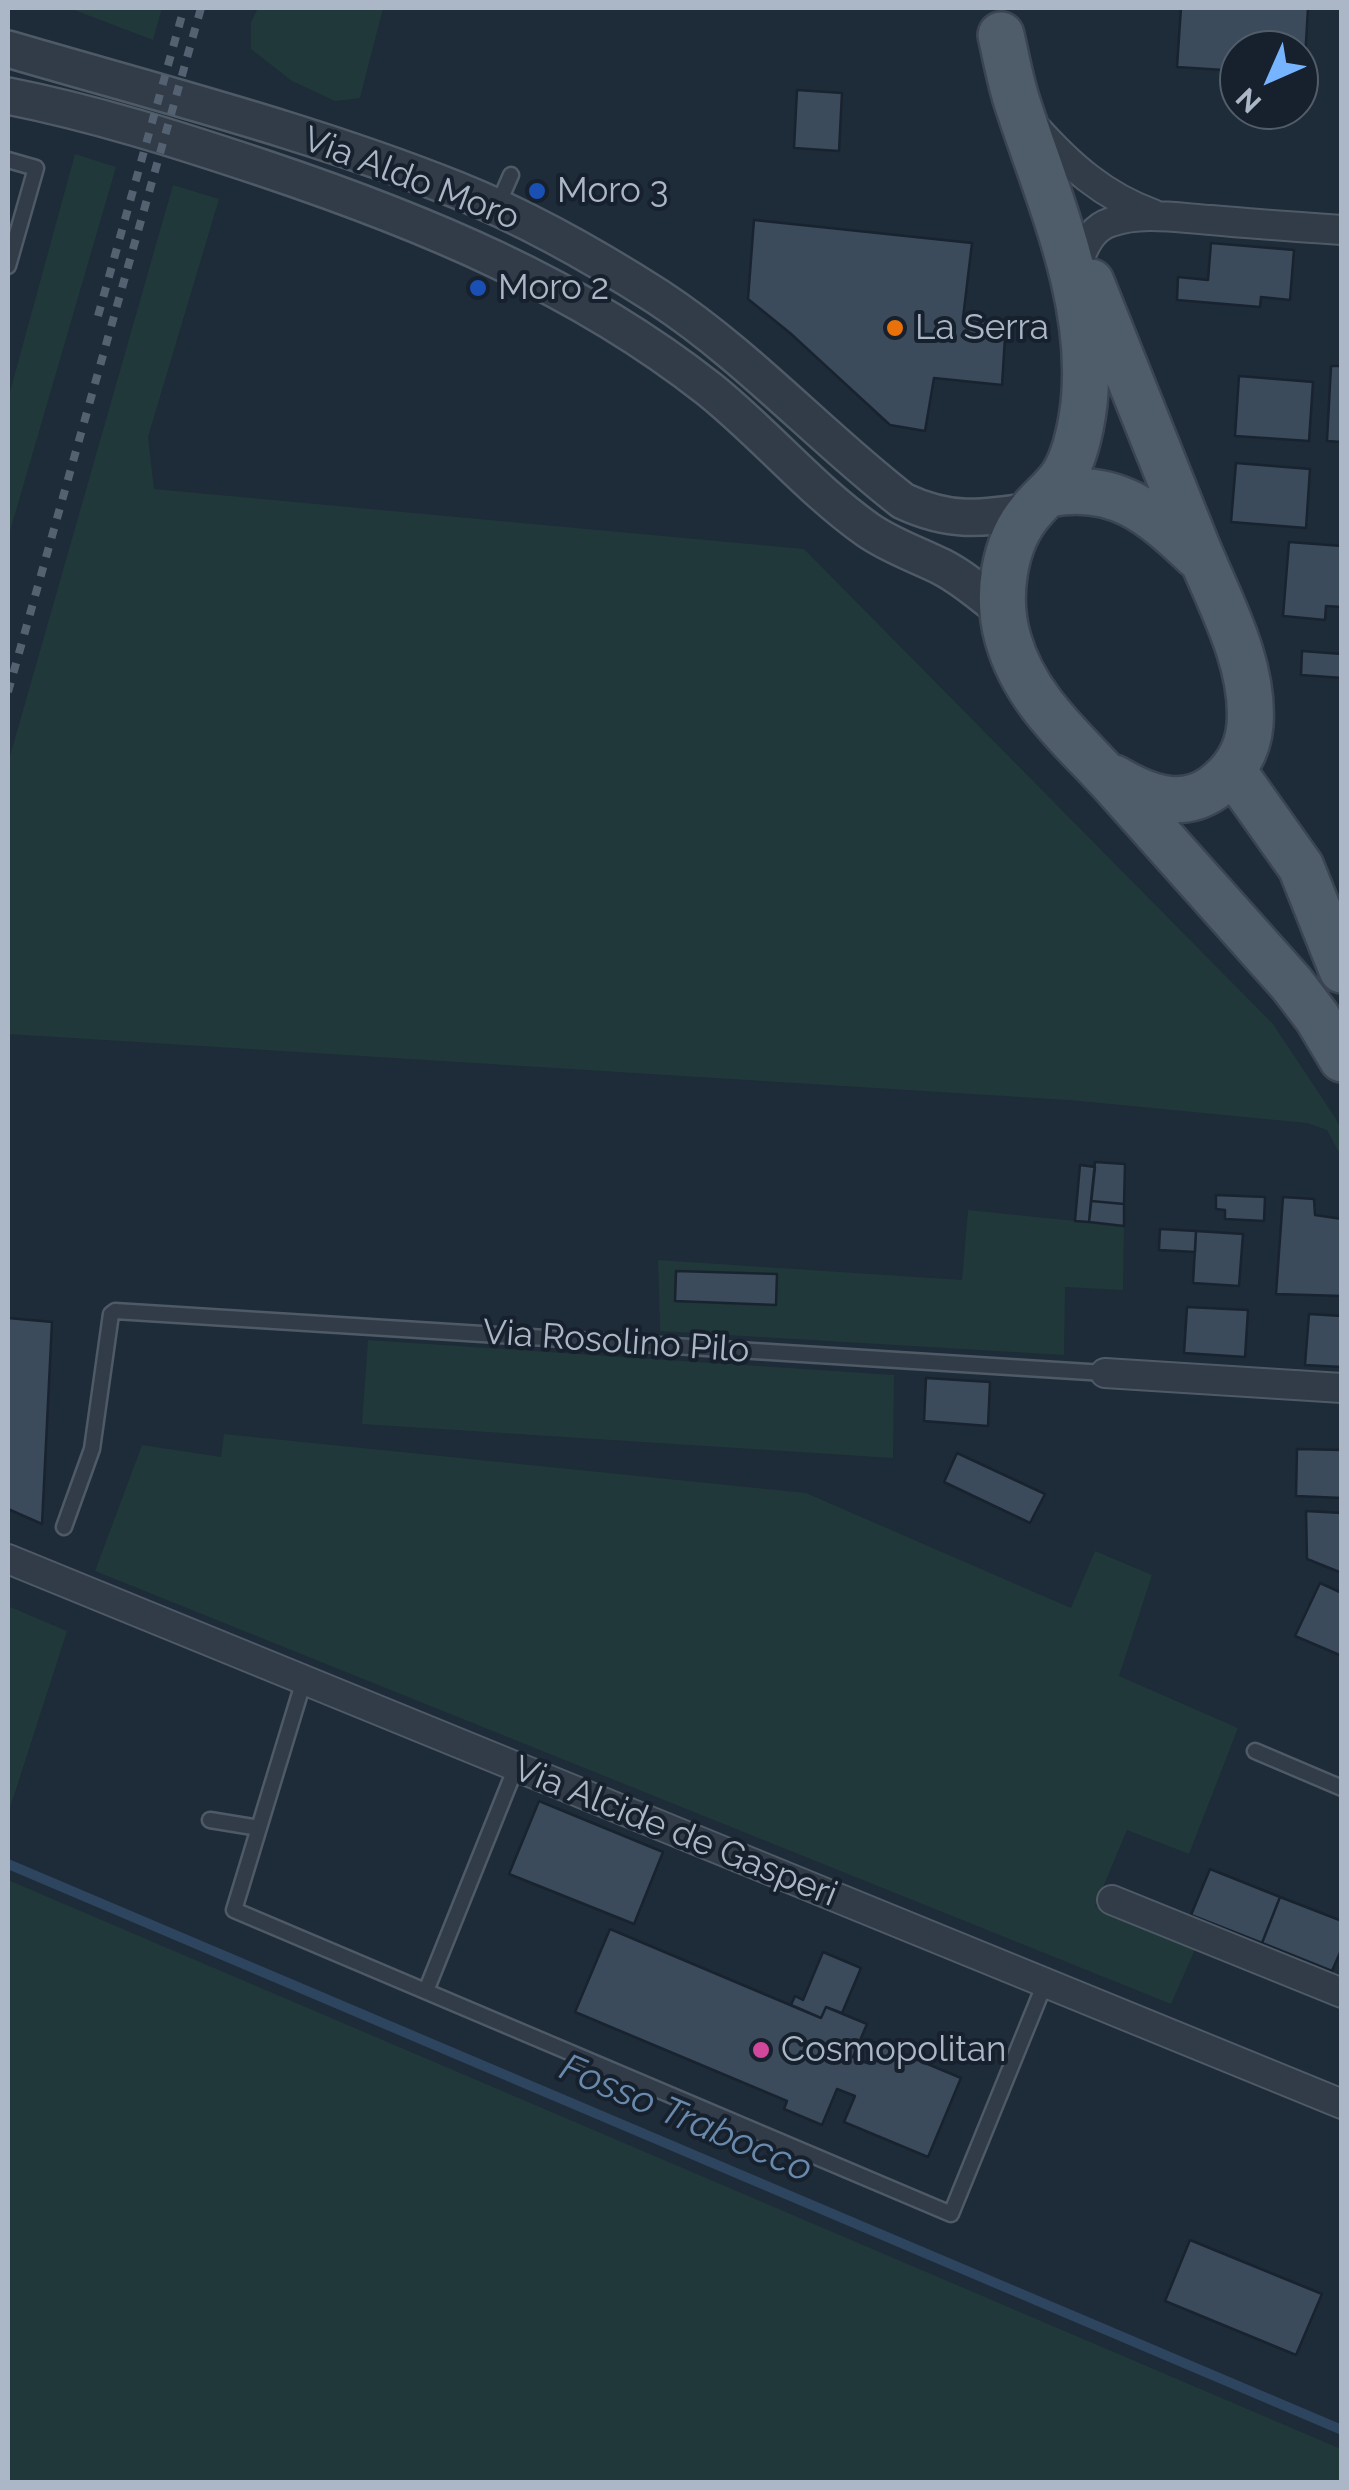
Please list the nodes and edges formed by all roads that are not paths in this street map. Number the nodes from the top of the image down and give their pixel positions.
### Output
1 (996, 21) edge
2 (8, 49) edge
3 (8, 96) edge
4 (1034, 126) junction
5 (8, 160) edge
6 (1159, 216) junction
7 (1342, 230) edge
8 (1080, 254) junction
9 (8, 266) edge
10 (1039, 503) junction
11 (1202, 561) junction
12 (1004, 612) junction
13 (1233, 771) junction
14 (1104, 772) junction
15 (1339, 953) edge
16 (1342, 1060) edge
17 (1105, 1373) joint
18 (1342, 1388) edge
19 (64, 1528) dead end
20 (8, 1559) edge
21 (304, 1680) junction
22 (1255, 1751) dead end
23 (516, 1767) junction
24 (1342, 1788) edge
25 (210, 1820) dead end
26 (259, 1828) junction
27 (1112, 1900) dead end
28 (1045, 1983) junction
29 (426, 1991) junction
30 (1342, 1993) edge
31 (1342, 2104) edge

1 - 4 main road
1 - 10 main road
2 - 10 street, Via Aldo Moro
3 - 12 street, Via Aldo Moro
4 - 6 street
4 - 8 main road
5 - 9 lane
6 - 7 street
6 - 8 street
8 - 11 main road
10 - 11 main road
10 - 12 main road
11 - 13 main road
12 - 14 main road
13 - 14 main road
13 - 15 main road
14 - 16 main road
17 - 18 street, Via Rosolino Pilo
17 - 19 lane, Via Rosolino Pilo
20 - 21 street, Via Alcide de Gasperi
21 - 23 street, Via Alcide de Gasperi
21 - 26 lane
22 - 24 lane
23 - 28 street, Via Alcide de Gasperi
23 - 29 lane
25 - 26 lane
26 - 29 lane
27 - 30 street
28 - 29 lane
28 - 31 street, Via Alcide de Gasperi

